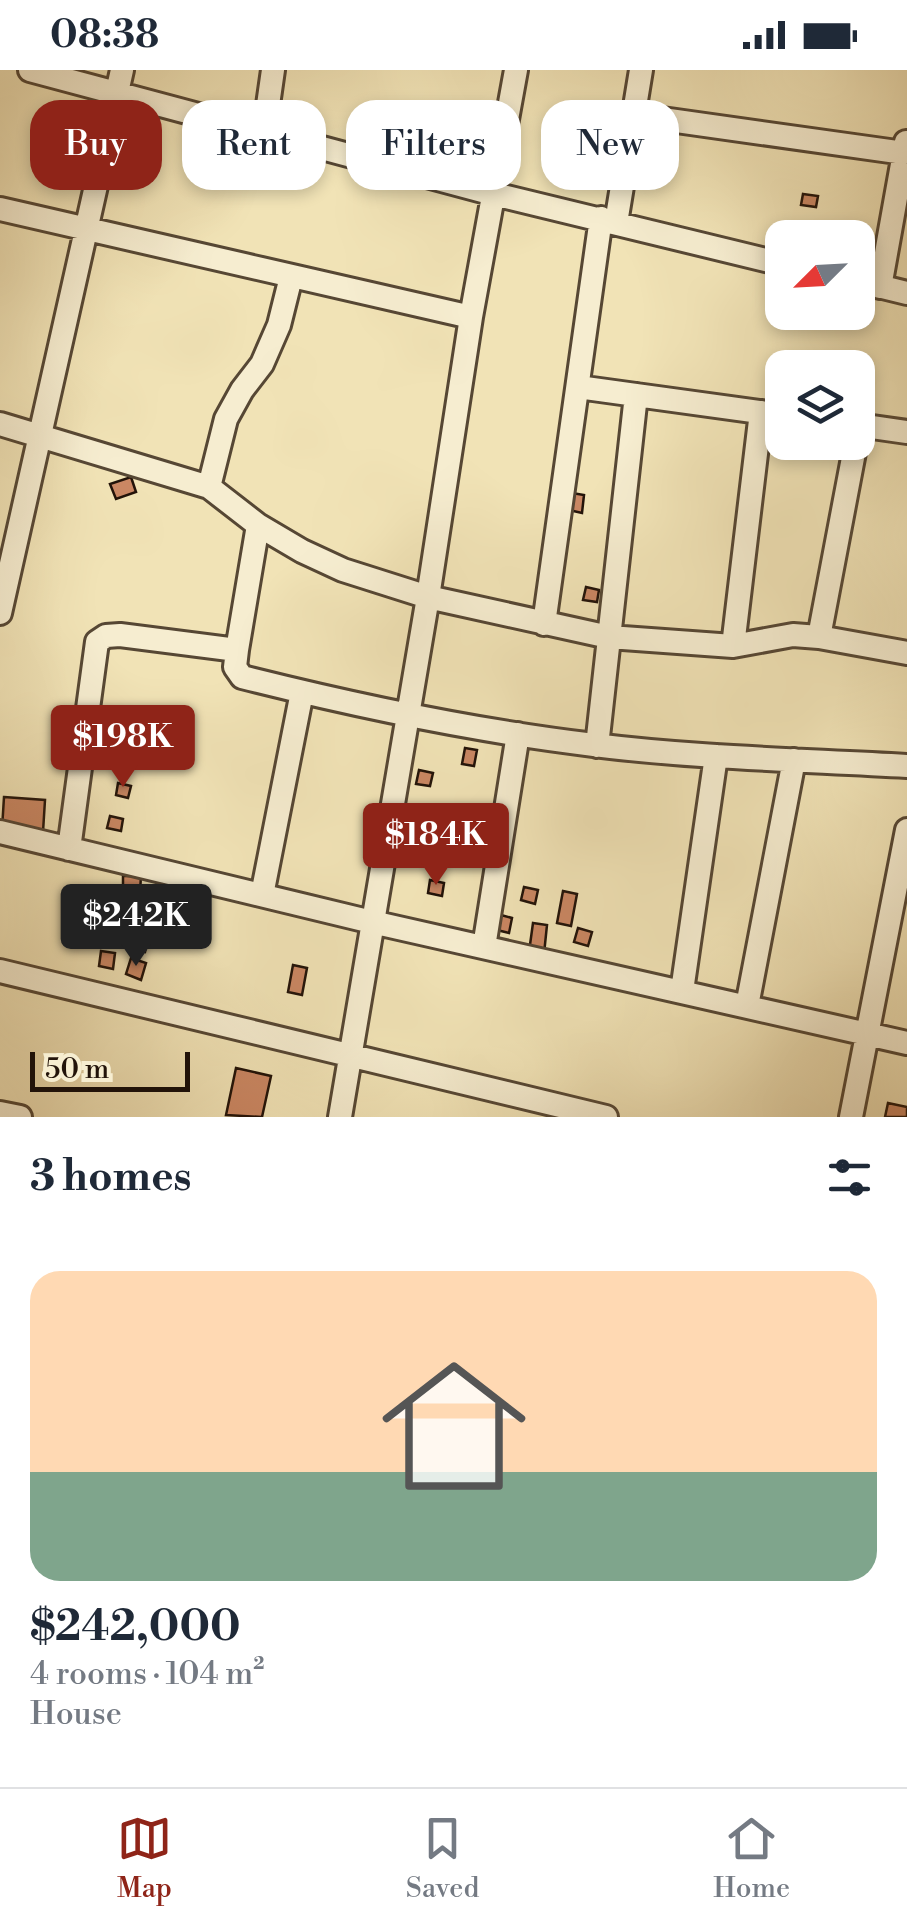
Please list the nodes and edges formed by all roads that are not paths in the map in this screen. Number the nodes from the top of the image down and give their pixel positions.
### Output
1 (30, 70) edge
2 (273, 70) edge
3 (514, 70) edge
4 (641, 70) edge
5 (120, 81) edge
6 (269, 100) edge
7 (636, 100) edge
8 (182, 103) edge
9 (679, 119) edge
10 (906, 146) edge
11 (326, 149) edge
12 (616, 190) edge
13 (494, 194) junction
14 (0, 209) edge
15 (609, 221) junction
16 (84, 230) junction
17 (765, 260) edge
18 (875, 262) edge
19 (291, 277) junction
20 (875, 285) edge
21 (907, 293) edge
22 (470, 317) junction
23 (578, 387) junction
24 (636, 395) junction
25 (765, 413) edge
26 (0, 424) edge
27 (875, 432) edge
28 (907, 432) edge
29 (40, 434) junction
30 (765, 455) edge
31 (852, 460) edge
32 (208, 487) junction
33 (258, 524) junction
34 (7, 546) edge
35 (428, 597) junction
36 (0, 613) edge
37 (544, 624) junction
38 (819, 636) junction
39 (609, 637) junction
40 (732, 646) junction
41 (237, 650) junction
42 (907, 653) edge
43 (302, 692) junction
44 (408, 713) junction
45 (518, 734) junction
46 (597, 746) junction
47 (716, 756) junction
48 (794, 760) junction
49 (907, 766) edge
50 (907, 830) edge
51 (0, 832) edge
52 (69, 849) junction
53 (262, 896) junction
54 (372, 922) junction
55 (484, 947) junction
56 (0, 972) edge
57 (682, 991) junction
58 (747, 1006) junction
59 (869, 1033) junction
60 (907, 1043) edge
61 (350, 1055) junction
62 (0, 1112) edge
63 (19, 1117) edge
64 (340, 1117) edge
65 (606, 1117) edge
66 (851, 1117) edge

1 - 5 street
2 - 6 street
3 - 13 street
4 - 7 street
5 - 8 street
5 - 16 street
9 - 10 street
10 - 18 street
11 - 13 street
12 - 15 street
13 - 15 street
13 - 22 street
14 - 16 street
15 - 17 street
15 - 23 street
16 - 19 street
16 - 29 street
19 - 22 street
19 - 32 street
20 - 21 street
22 - 35 street
23 - 24 street
23 - 37 street
24 - 25 street
24 - 39 street
26 - 29 street
27 - 28 street
29 - 32 street
29 - 34 street
30 - 40 street
31 - 38 street
32 - 33 street
33 - 35 street
33 - 41 street
34 - 36 street
35 - 37 street
35 - 44 street
37 - 39 street
38 - 40 street
38 - 42 street
39 - 40 street
39 - 46 street
41 - 43 street
41 - 52 street
43 - 44 street
43 - 53 street
44 - 45 street
44 - 54 street
45 - 46 street
45 - 55 street
46 - 47 street
47 - 48 street
47 - 57 street
48 - 49 street
48 - 58 street
50 - 59 street
51 - 52 street
52 - 53 street
53 - 54 street
54 - 55 street
54 - 61 street
55 - 57 street
56 - 61 street
57 - 58 street
58 - 59 street
59 - 60 street
59 - 66 street
61 - 64 street
61 - 65 street
62 - 63 street

